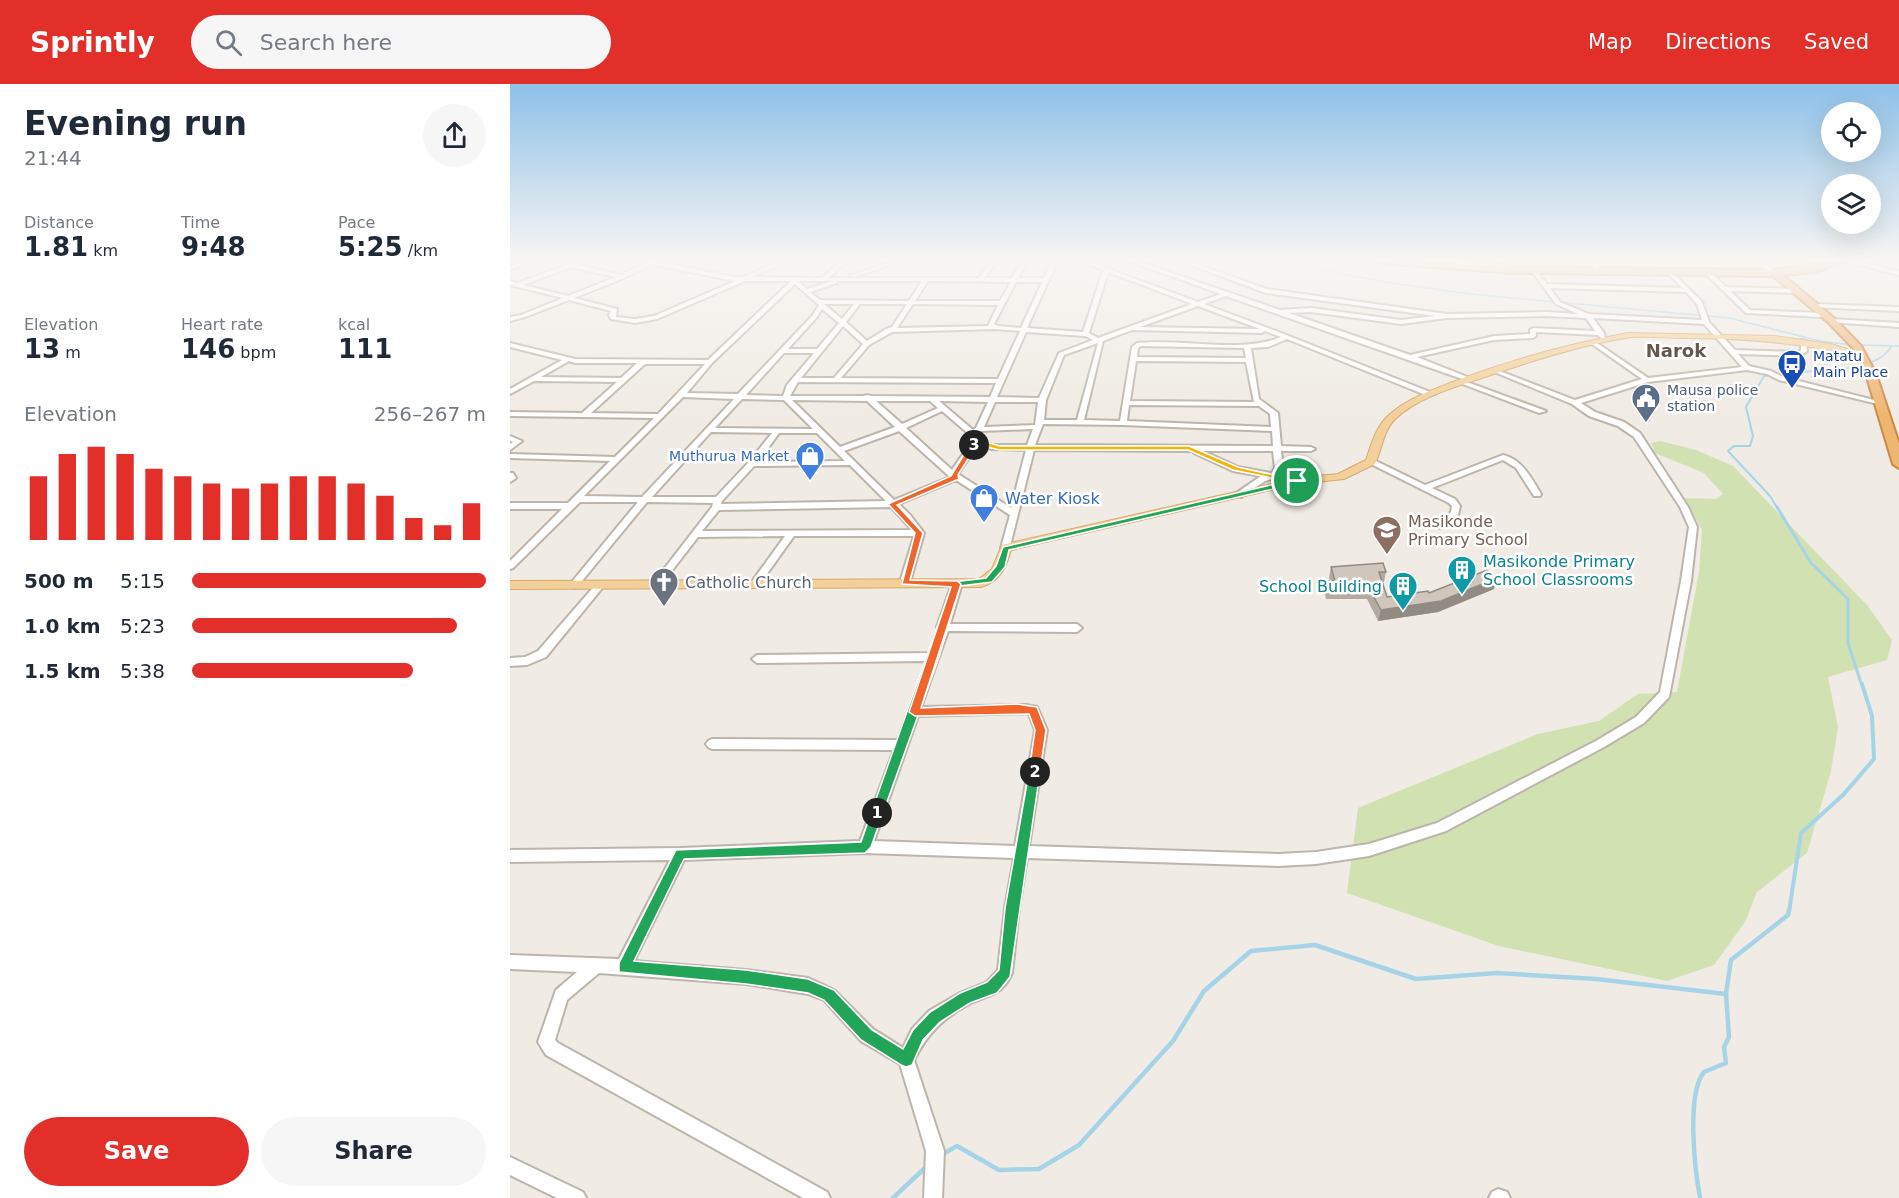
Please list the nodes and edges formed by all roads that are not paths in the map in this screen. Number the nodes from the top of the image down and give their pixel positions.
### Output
1 (533, 312) edge
2 (614, 312) edge
3 (667, 312) edge
4 (762, 312) edge
5 (813, 312) edge
6 (829, 312) edge
7 (851, 312) edge
8 (906, 312) edge
9 (997, 312) edge
10 (1033, 312) edge
11 (1093, 312) edge
12 (1178, 312) edge
13 (1218, 312) edge
14 (1279, 312) edge
15 (1326, 312) edge
16 (1431, 312) edge
17 (1579, 312) edge
18 (1701, 312) edge
19 (1748, 312) joint
20 (1820, 312) edge
21 (1823, 315) junction
22 (1447, 316) junction
23 (1588, 316) junction
24 (1704, 317) junction
25 (510, 319) edge
26 (1755, 320) dead end
27 (1833, 321) junction
28 (843, 323) junction
29 (1899, 326) edge
30 (993, 328) junction
31 (888, 330) junction
32 (1025, 330) junction
33 (1125, 330) junction
34 (1271, 331) junction
35 (1086, 334) junction
36 (1717, 336) junction
37 (1287, 337) junction
38 (1097, 339) junction
39 (1600, 339) junction
40 (1803, 341) junction
41 (867, 344) junction
42 (510, 345) edge
43 (1247, 346) junction
44 (782, 351) junction
45 (818, 351) junction
46 (1735, 352) junction
47 (1860, 354) junction
48 (1410, 357) junction
49 (568, 359) junction
50 (1134, 359) junction
51 (1249, 360) junction
52 (710, 362) junction
53 (643, 363) junction
54 (1747, 368) junction
55 (1495, 371) junction
56 (534, 379) junction
57 (905, 379) junction
58 (621, 380) junction
59 (796, 380) junction
60 (836, 380) junction
61 (1647, 380) junction
62 (1001, 381) junction
63 (1465, 381) junction
64 (510, 392) edge
65 (1431, 394) junction
66 (681, 395) junction
67 (740, 397) junction
68 (867, 397) junction
69 (786, 398) junction
70 (927, 398) junction
71 (992, 400) junction
72 (1042, 400) junction
73 (1575, 402) junction
74 (1878, 402) junction
75 (1126, 403) junction
76 (1258, 404) junction
77 (941, 409) junction
78 (1542, 411) dead end
79 (510, 414) edge
80 (584, 415) junction
81 (660, 416) junction
82 (1080, 422) junction
83 (1123, 423) junction
84 (1038, 425) junction
85 (902, 427) junction
86 (1275, 429) junction
87 (709, 430) junction
88 (777, 431) junction
89 (817, 431) junction
90 (976, 435) junction
91 (510, 438) edge
92 (510, 448) edge
93 (1030, 448) junction
94 (1189, 448) junction
95 (1311, 449) dead end
96 (839, 450) junction
97 (1277, 451) junction
98 (510, 456) edge
99 (617, 459) junction
100 (1898, 460) edge
101 (1371, 462) junction
102 (853, 463) junction
103 (752, 464) junction
104 (510, 475) edge
105 (955, 476) junction
106 (1268, 477) junction
107 (510, 480) edge
108 (1297, 481) junction
109 (1424, 488) junction
110 (1241, 494) junction
111 (1537, 494) dead end
112 (646, 498) junction
113 (578, 499) junction
114 (717, 504) junction
115 (892, 504) junction
116 (510, 506) edge
117 (1013, 513) junction
118 (1440, 525) dead end
119 (792, 533) junction
120 (919, 533) junction
121 (694, 534) junction
122 (1006, 548) junction
123 (510, 566) edge
124 (905, 582) junction
125 (756, 583) junction
126 (657, 584) junction
127 (957, 584) junction
128 (510, 585) edge
129 (574, 585) junction
130 (600, 585) junction
131 (942, 627) junction
132 (1077, 628) dead end
133 (934, 657) junction
134 (757, 659) dead end
135 (510, 662) edge
136 (915, 712) junction
137 (712, 744) dead end
138 (902, 745) junction
139 (865, 847) junction
140 (1020, 853) junction
141 (680, 854) junction
142 (510, 856) edge
143 (510, 962) edge
144 (596, 967) junction
145 (623, 967) junction
146 (906, 1059) junction
147 (510, 1166) edge
148 (568, 1196) edge
149 (821, 1198) edge
150 (933, 1198) edge

1 - 25 street
2 - 3 street
4 - 52 street
5 - 44 street
6 - 28 street
7 - 28 street
8 - 31 street
9 - 30 street
10 - 32 street
11 - 35 street
12 - 33 street
13 - 34 street
14 - 48 street
15 - 22 street
16 - 22 street
17 - 23 street
18 - 24 street
19 - 21 street
19 - 26 street
20 - 21 highway
21 - 27 highway
22 - 23 street
23 - 24 street
23 - 39 street
24 - 36 street
27 - 29 street
27 - 47 highway
28 - 41 street
28 - 45 street
30 - 31 street
30 - 32 street
31 - 41 street
32 - 35 street
32 - 62 street
33 - 34 street
33 - 38 street
34 - 37 street
35 - 38 street
36 - 39 main road
36 - 40 main road
36 - 46 street
37 - 43 street
37 - 65 street
38 - 72 street
38 - 82 street
39 - 48 street
39 - 55 main road
39 - 61 street
40 - 46 street
40 - 47 main road
41 - 60 street
42 - 49 street
43 - 50 street
43 - 51 street
44 - 45 street
44 - 67 street
45 - 59 street
46 - 54 street
47 - 74 highway
48 - 63 street
49 - 53 street
49 - 56 street
50 - 51 street
50 - 75 street
51 - 76 street
52 - 53 street
52 - 66 street
53 - 58 street
54 - 61 street
54 - 74 street
55 - 63 main road
55 - 73 street
56 - 58 street
56 - 64 street
57 - 60 street
57 - 62 street
57 - 70 street
58 - 80 street
59 - 60 street
59 - 69 street
61 - 73 street
62 - 71 street
63 - 65 main road
63 - 78 street
65 - 101 main road
66 - 67 street
66 - 81 street
67 - 69 street
67 - 87 street
68 - 69 street
68 - 70 street
68 - 85 street
69 - 89 street
70 - 71 street
70 - 77 street
71 - 72 street
71 - 90 street
72 - 84 street
73 - 140 street
74 - 100 highway
75 - 76 street
75 - 83 street
76 - 86 street
77 - 85 street
77 - 90 street
79 - 80 street
80 - 81 street
81 - 99 street
82 - 83 street
82 - 84 street
83 - 86 street
84 - 90 street
84 - 93 street
85 - 96 street
85 - 105 street
86 - 97 street
87 - 88 street
87 - 112 street
88 - 89 street
88 - 103 street
89 - 96 street
90 - 93 street
90 - 105 street
91 - 92 street
93 - 94 street
93 - 117 street
94 - 97 street
94 - 106 street
95 - 97 street
96 - 102 street
97 - 106 street
98 - 99 street
99 - 113 street
101 - 108 main road
101 - 109 street
102 - 103 street
102 - 115 street
103 - 114 street
104 - 107 street
105 - 115 street
105 - 117 street
106 - 108 street
106 - 110 street
108 - 110 main road
109 - 111 street
109 - 118 street
110 - 122 main road
112 - 113 street
112 - 114 street
112 - 129 street
113 - 116 street
113 - 123 street
114 - 115 street
114 - 121 street
115 - 120 street
117 - 122 street
119 - 120 street
119 - 121 street
119 - 125 street
120 - 124 street
121 - 126 street
122 - 127 main road
124 - 125 main road
124 - 127 main road
125 - 126 main road
126 - 130 main road
127 - 131 street
128 - 129 main road
129 - 130 main road
130 - 135 street
131 - 132 street
131 - 133 street
133 - 134 street
133 - 136 street
136 - 138 street
136 - 140 street
137 - 138 street
138 - 139 street
139 - 140 street
139 - 141 street
140 - 146 street
141 - 142 street
141 - 145 street
143 - 144 street
144 - 145 street
144 - 149 street
145 - 146 street
146 - 150 street
147 - 148 street

